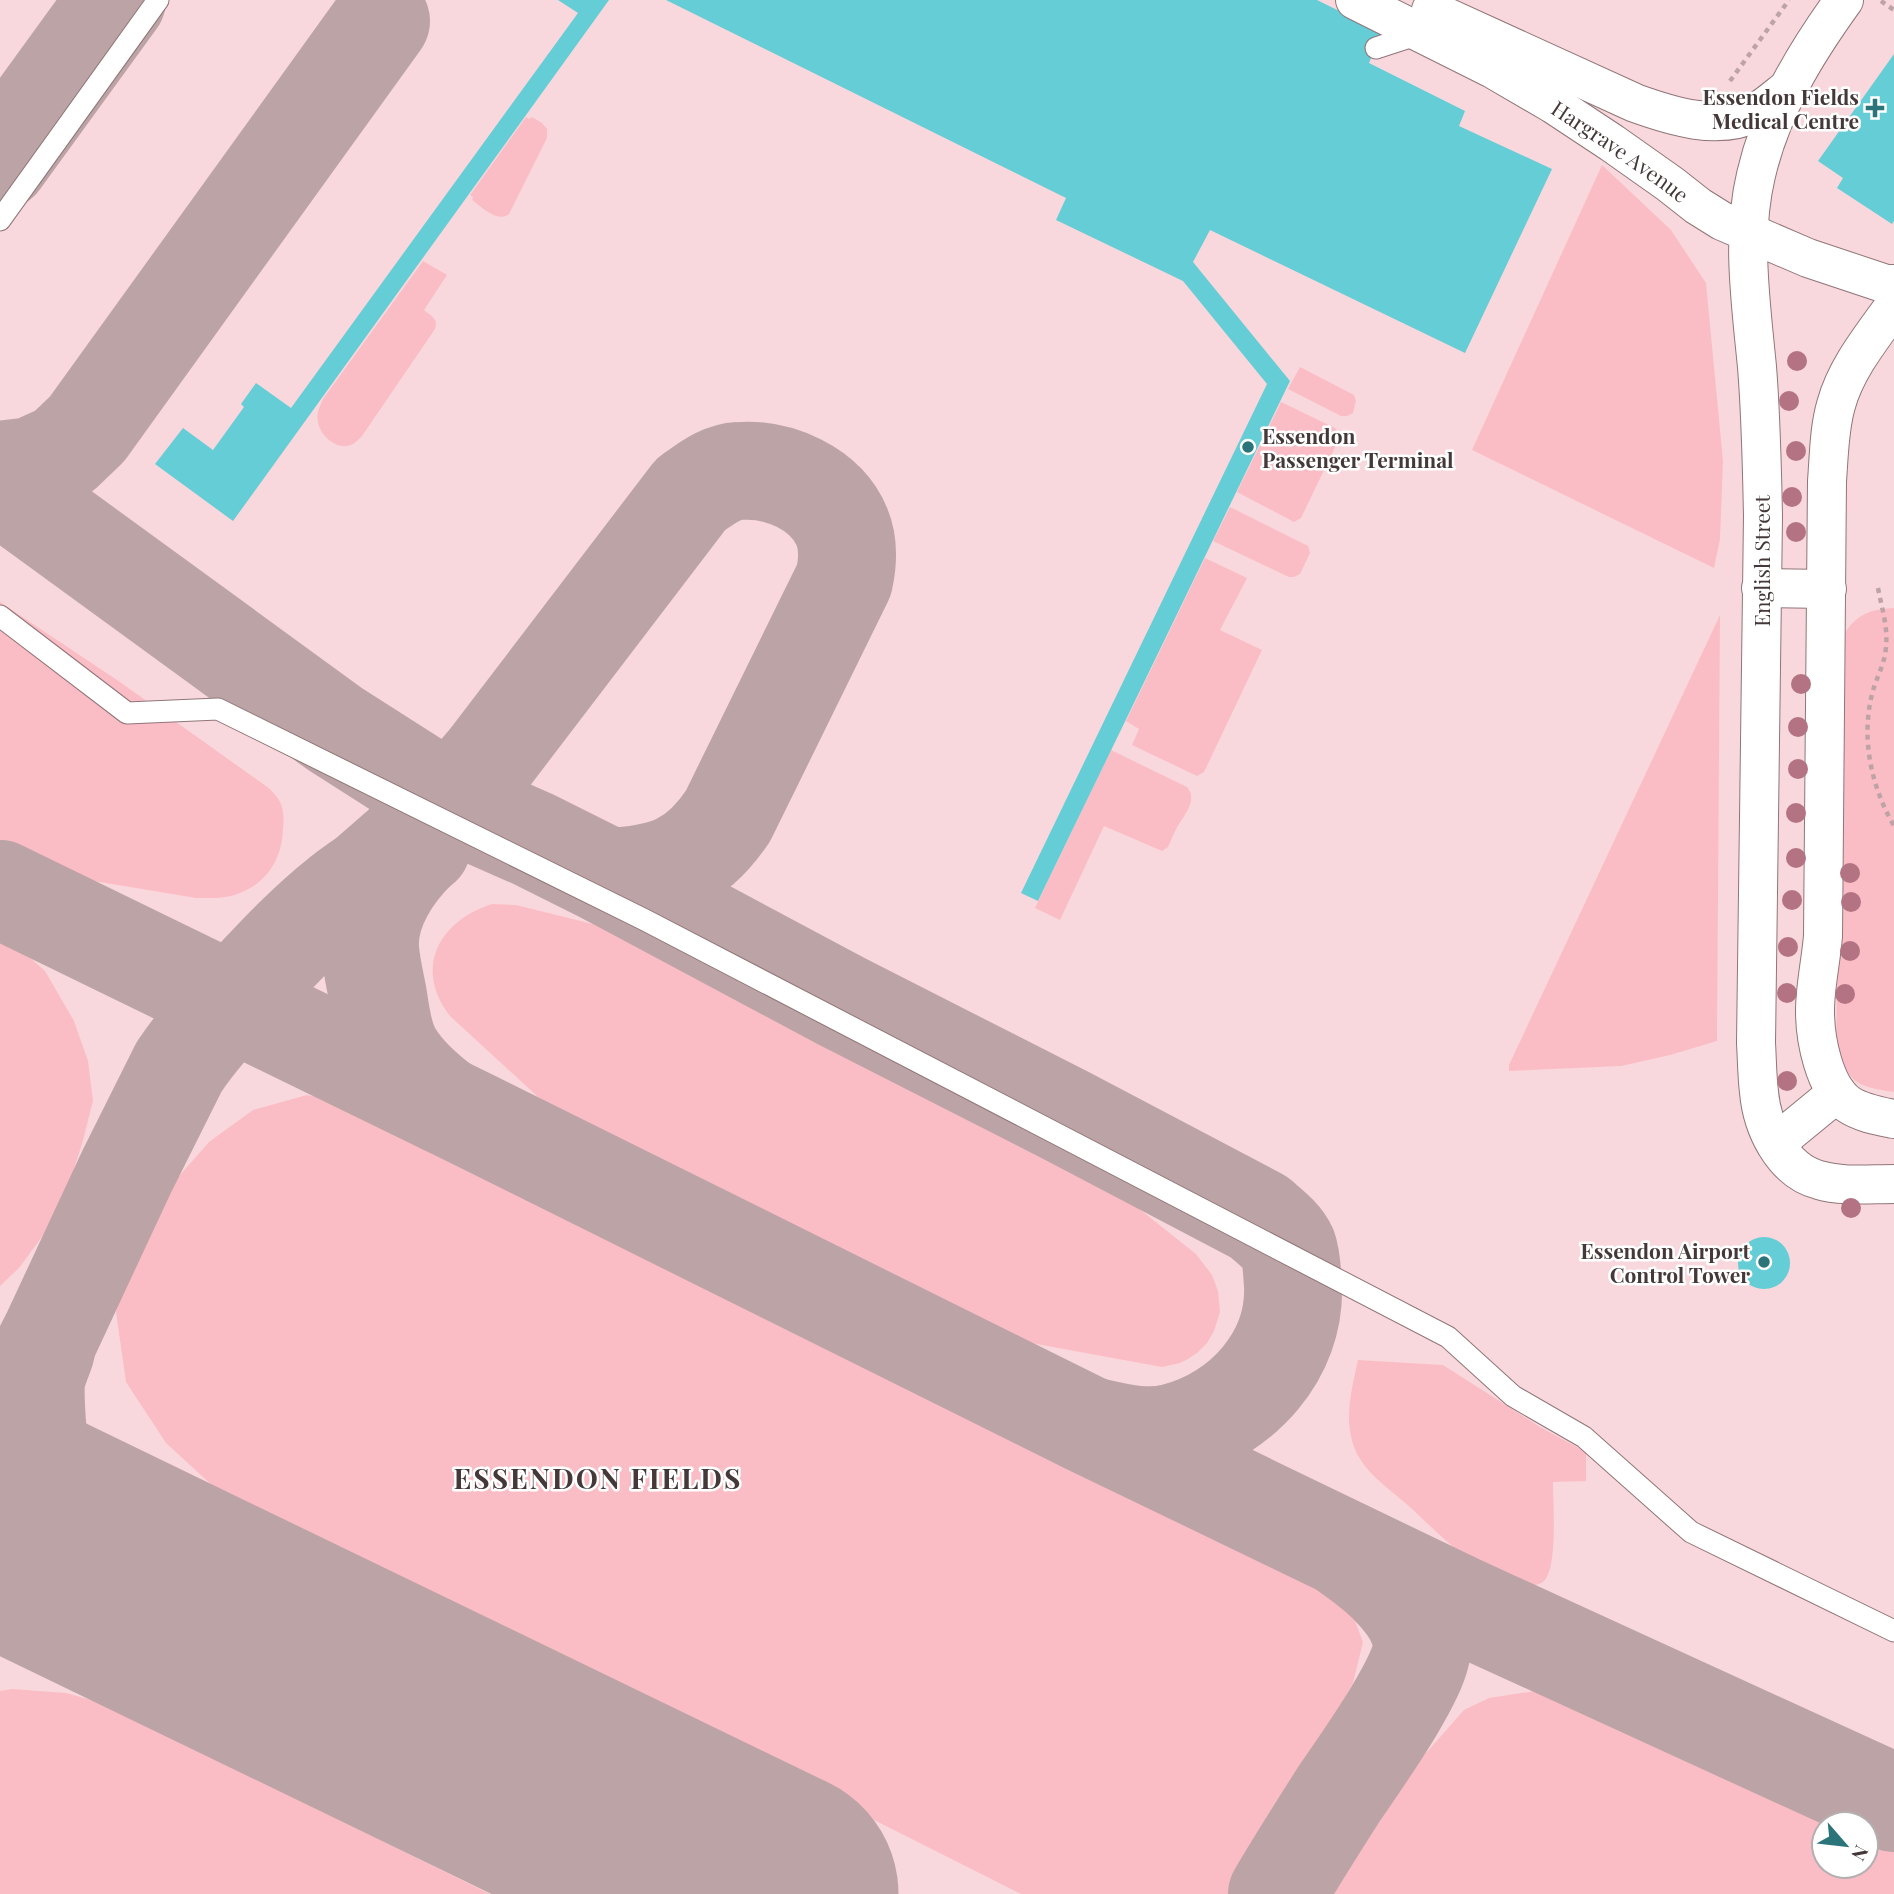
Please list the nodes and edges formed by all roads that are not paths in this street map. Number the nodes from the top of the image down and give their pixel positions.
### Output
1 (158, 0) edge
2 (1355, 0) edge
3 (1844, 0) edge
4 (1420, 14) edge
5 (1376, 48) dead end
6 (1786, 90) junction
7 (0, 220) edge
8 (1749, 233) junction
9 (1894, 284) edge
10 (1894, 306) edge
11 (1762, 588) junction
12 (1827, 589) junction
13 (0, 616) edge
14 (1837, 1093) junction
15 (1894, 1119) edge
16 (1776, 1143) junction
17 (1894, 1184) edge
18 (1894, 1631) edge

1 - 7 lane
2 - 4 street, Hargrave Avenue
3 - 6 street, English Street
4 - 5 lane
4 - 6 street
4 - 8 street, Hargrave Avenue
6 - 8 street, English Street
8 - 9 street, Hargrave Avenue
8 - 11 street, English Street
10 - 12 street
11 - 12 street
11 - 16 street, English Street
12 - 14 street
13 - 18 lane
14 - 15 street
14 - 16 street
16 - 17 street, English Street

